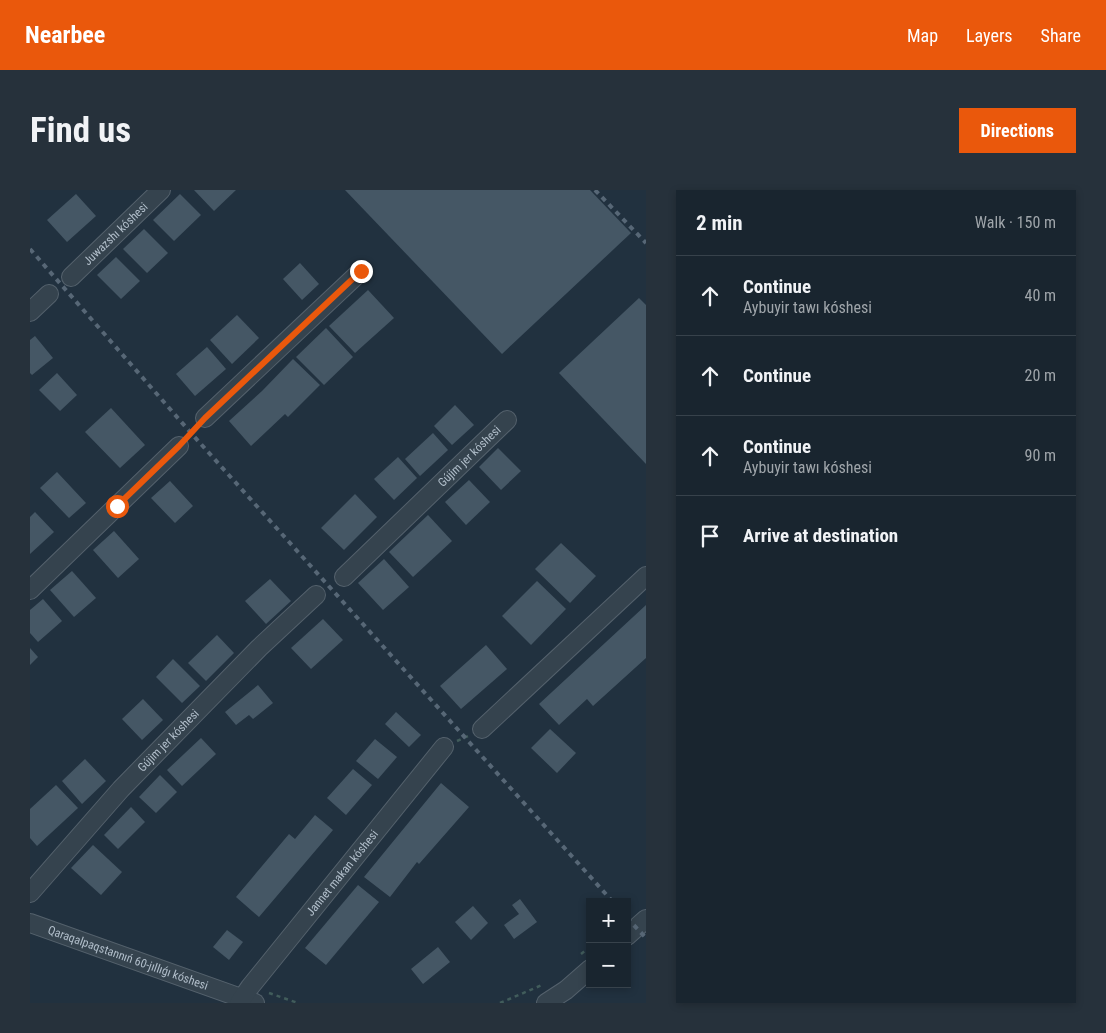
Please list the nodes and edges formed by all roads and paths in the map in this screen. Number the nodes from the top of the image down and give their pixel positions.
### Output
1 (161, 190) edge
2 (361, 271) dead end
3 (71, 277) dead end
4 (49, 294) dead end
5 (30, 312) edge
6 (205, 418) dead end
7 (507, 420) dead end
8 (179, 446) dead end
9 (646, 576) edge
10 (344, 577) dead end
11 (30, 590) edge
12 (316, 595) dead end
13 (482, 729) joint
14 (444, 747) joint
15 (30, 893) edge
16 (646, 919) edge
17 (30, 923) edge
18 (631, 932) edge
19 (583, 964) edge
20 (543, 984) dead end
21 (245, 1002) edge
22 (500, 1003) edge
23 (546, 1003) edge

1 - 3 street, Juwazshı kóshesi
2 - 6 street
4 - 5 street
7 - 10 street, Gújim jer kóshesi
8 - 11 street
9 - 13 street
12 - 15 street, Gújim jer kóshesi
13 - 14 path
14 - 21 street, Jannet makan kóshesi
16 - 18 street
17 - 21 street, Qaraqalpaqstannıń 60-jıllıǵı kóshesi
19 - 23 street
20 - 22 path

